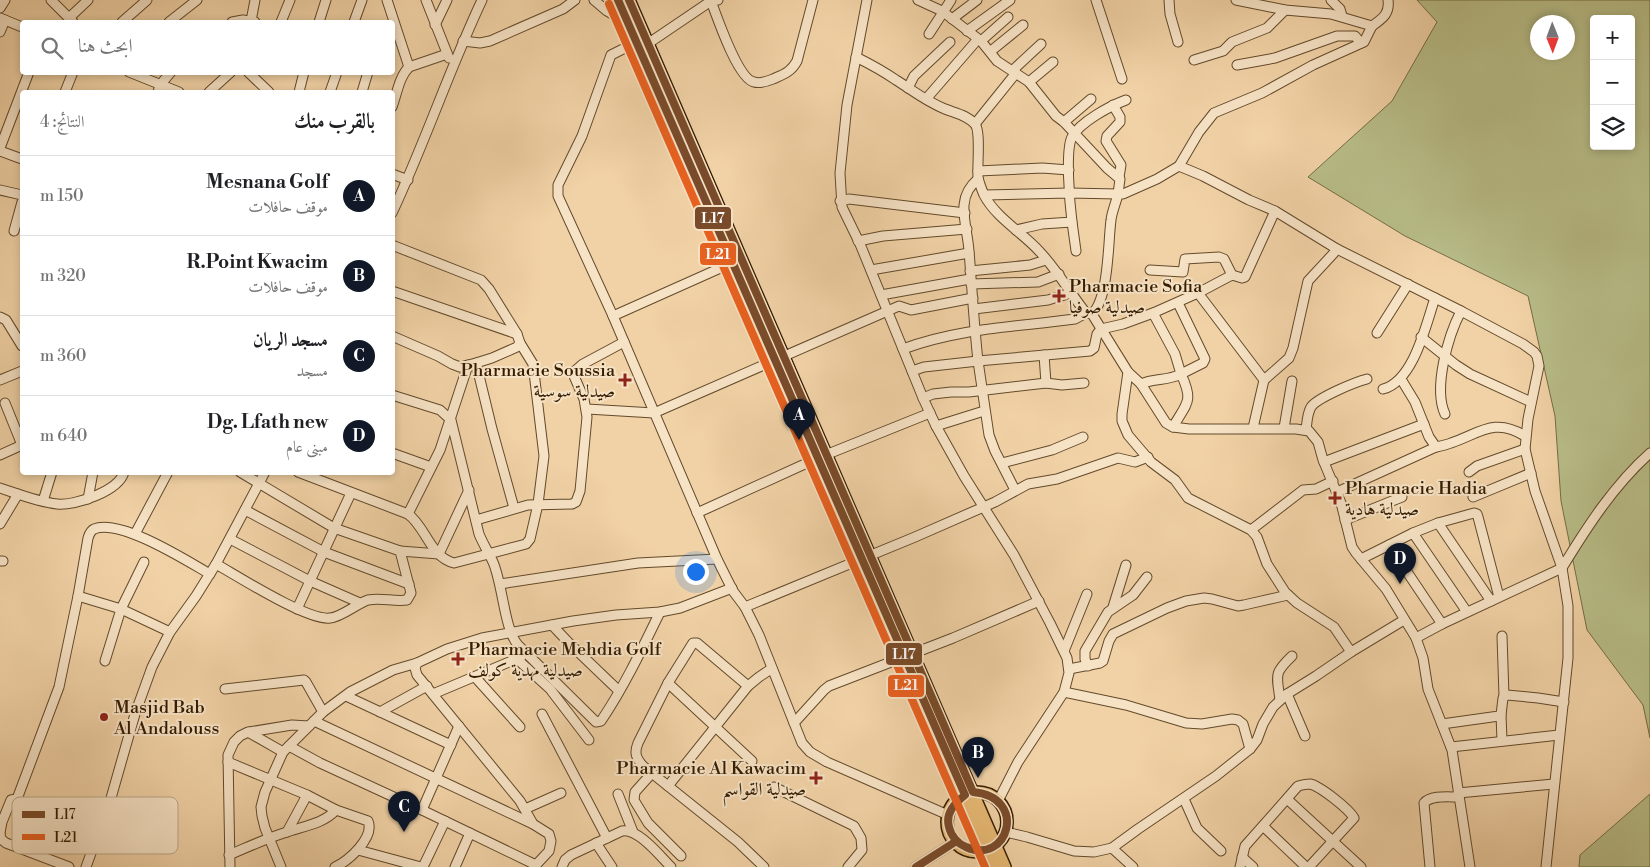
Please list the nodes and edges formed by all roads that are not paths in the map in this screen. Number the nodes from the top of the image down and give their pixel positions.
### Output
1 (5, 0) edge
2 (51, 0) edge
3 (88, 0) edge
4 (147, 0) edge
5 (197, 0) edge
6 (255, 0) edge
7 (290, 0) edge
8 (326, 0) edge
9 (362, 0) edge
10 (387, 0) edge
11 (426, 0) edge
12 (447, 0) edge
13 (482, 0) edge
14 (575, 0) edge
15 (594, 0) edge
16 (618, 0) edge
17 (629, 0) edge
18 (813, 0) edge
19 (867, 0) edge
20 (918, 0) edge
21 (951, 0) edge
22 (977, 0) edge
23 (1010, 0) edge
24 (1096, 0) edge
25 (1169, 0) edge
26 (1236, 0) edge
27 (1331, 0) edge
28 (1388, 0) edge
29 (715, 1) edge
30 (186, 3) edge
31 (0, 8) edge
32 (1285, 10) junction
33 (942, 11) junction
34 (1342, 16) junction
35 (1008, 17) dead end
36 (2, 19) edge
37 (952, 19) junction
38 (71, 20) edge
39 (124, 20) edge
40 (171, 20) edge
41 (253, 20) edge
42 (282, 20) edge
43 (320, 20) edge
44 (355, 20) edge
45 (394, 20) edge
46 (395, 24) edge
47 (435, 24) junction
48 (629, 24) junction
49 (1023, 25) dead end
50 (20, 26) edge
51 (1372, 26) junction
52 (967, 31) junction
53 (0, 32) edge
54 (929, 34) dead end
55 (979, 40) junction
56 (463, 41) junction
57 (950, 42) dead end
58 (1178, 42) dead end
59 (1361, 43) junction
60 (642, 44) junction
61 (1041, 44) dead end
62 (991, 51) junction
63 (447, 54) junction
64 (856, 57) junction
65 (1194, 60) dead end
66 (1053, 62) dead end
67 (1237, 65) dead end
68 (452, 66) junction
69 (409, 67) junction
70 (1015, 72) junction
71 (28, 75) edge
72 (72, 75) edge
73 (134, 75) edge
74 (168, 75) edge
75 (228, 75) edge
76 (251, 75) edge
77 (303, 75) edge
78 (336, 75) edge
79 (367, 75) edge
80 (1122, 80) dead end
81 (1029, 82) junction
82 (908, 88) junction
83 (159, 89) edge
84 (22, 90) edge
85 (67, 90) edge
86 (211, 90) edge
87 (267, 90) edge
88 (300, 90) edge
89 (331, 90) edge
90 (363, 90) edge
91 (20, 96) edge
92 (395, 98) edge
93 (1091, 98) dead end
94 (926, 99) junction
95 (1126, 100) dead end
96 (1113, 105) junction
97 (1064, 122) junction
98 (974, 124) junction
99 (1075, 134) junction
100 (0, 149) edge
101 (20, 158) edge
102 (1179, 166) junction
103 (1069, 170) junction
104 (395, 175) edge
105 (978, 175) junction
106 (1119, 177) junction
107 (408, 180) junction
108 (0, 190) edge
109 (1069, 193) junction
110 (1118, 194) junction
111 (20, 195) edge
112 (985, 195) junction
113 (840, 201) junction
114 (395, 207) edge
115 (20, 209) edge
116 (1275, 211) junction
117 (965, 213) junction
118 (1072, 222) junction
119 (967, 229) junction
120 (1016, 230) junction
121 (14, 231) dead end
122 (858, 241) junction
123 (395, 246) edge
124 (1337, 248) junction
125 (1076, 251) dead end
126 (969, 253) junction
127 (737, 259) junction
128 (1046, 260) junction
129 (871, 270) junction
130 (1150, 270) dead end
131 (1059, 274) junction
132 (1232, 275) junction
133 (970, 278) junction
134 (1408, 284) junction
135 (395, 292) edge
136 (1072, 293) junction
137 (1198, 293) junction
138 (881, 294) junction
139 (973, 298) junction
140 (1435, 298) junction
141 (1178, 303) junction
142 (974, 309) junction
143 (1462, 311) junction
144 (887, 312) junction
145 (1089, 313) junction
146 (1153, 313) junction
147 (613, 316) junction
148 (0, 317) edge
149 (1101, 329) junction
150 (974, 331) junction
151 (1377, 333) dead end
152 (395, 337) edge
153 (1421, 337) junction
154 (519, 339) junction
155 (624, 342) junction
156 (20, 343) edge
157 (903, 349) junction
158 (1044, 355) junction
159 (1445, 356) junction
160 (779, 358) junction
161 (978, 362) junction
162 (472, 364) junction
163 (912, 371) junction
164 (20, 372) edge
165 (1128, 372) junction
166 (1181, 374) junction
167 (1367, 379) dead end
168 (1401, 379) junction
169 (0, 380) edge
170 (1264, 380) junction
171 (1292, 381) dead end
172 (1046, 383) junction
173 (1084, 384) dead end
174 (1141, 384) junction
175 (982, 389) junction
176 (1383, 389) dead end
177 (395, 396) edge
178 (923, 398) junction
179 (1531, 402) junction
180 (5, 403) dead end
181 (587, 409) junction
182 (984, 411) junction
183 (654, 413) junction
184 (930, 413) junction
185 (1445, 414) dead end
186 (10, 416) junction
187 (0, 420) edge
188 (451, 420) junction
189 (1424, 424) junction
190 (936, 426) junction
191 (1174, 427) junction
192 (1253, 428) junction
193 (1284, 428) junction
194 (1306, 430) junction
195 (1525, 436) junction
196 (1083, 438) dead end
197 (20, 440) edge
198 (20, 446) edge
199 (1436, 447) junction
200 (1525, 449) junction
201 (1650, 453) edge
202 (0, 454) edge
203 (395, 454) edge
204 (822, 457) junction
205 (1148, 457) junction
206 (1324, 462) junction
207 (1002, 463) junction
208 (431, 467) junction
209 (1469, 472) dead end
210 (1531, 473) junction
211 (51, 475) edge
212 (92, 475) edge
213 (123, 475) edge
214 (166, 475) edge
215 (245, 475) edge
216 (264, 475) edge
217 (305, 475) edge
218 (1333, 481) junction
219 (259, 484) junction
220 (0, 488) edge
221 (469, 490) junction
222 (1015, 490) junction
223 (1337, 492) junction
224 (350, 493) junction
225 (18, 494) junction
226 (1402, 497) dead end
227 (1473, 497) dead end
228 (88, 499) junction
229 (43, 501) junction
230 (538, 504) junction
231 (984, 507) junction
232 (514, 508) junction
233 (245, 510) junction
234 (697, 513) junction
235 (408, 514) junction
236 (476, 520) junction
237 (1345, 520) junction
238 (1438, 523) junction
239 (0, 524) edge
240 (334, 528) junction
241 (1251, 530) junction
242 (1413, 533) junction
243 (135, 534) junction
244 (230, 539) junction
245 (1389, 545) junction
246 (400, 551) junction
247 (324, 552) junction
248 (439, 554) junction
249 (488, 554) junction
250 (865, 556) junction
251 (717, 559) junction
252 (1361, 559) junction
253 (144, 562) dead end
254 (216, 564) junction
255 (1126, 565) dead end
256 (1562, 568) junction
257 (210, 574) junction
258 (1147, 577) dead end
259 (310, 581) junction
260 (409, 584) junction
261 (500, 584) junction
262 (732, 588) junction
263 (1087, 594) dead end
264 (1288, 595) junction
265 (78, 596) junction
266 (1495, 599) junction
267 (1039, 601) junction
268 (360, 603) junction
269 (745, 607) junction
270 (1113, 607) junction
271 (121, 609) junction
272 (297, 609) junction
273 (660, 612) junction
274 (1467, 612) junction
275 (1404, 620) junction
276 (1442, 624) junction
277 (552, 625) junction
278 (170, 632) junction
279 (510, 632) junction
280 (1502, 636) dead end
281 (1416, 638) junction
282 (1064, 651) junction
283 (1351, 652) junction
284 (528, 655) junction
285 (908, 655) junction
286 (1292, 656) dead end
287 (517, 659) junction
288 (105, 661) dead end
289 (418, 663) junction
290 (1088, 666) junction
291 (771, 669) junction
292 (1069, 669) junction
293 (475, 677) junction
294 (668, 683) junction
295 (748, 686) junction
296 (225, 689) dead end
297 (430, 690) junction
298 (619, 690) junction
299 (1064, 692) junction
300 (346, 696) junction
301 (1504, 696) junction
302 (1283, 697) junction
303 (1564, 702) junction
304 (323, 712) junction
305 (380, 712) junction
306 (542, 714) dead end
307 (1501, 715) junction
308 (794, 723) junction
309 (311, 724) junction
310 (1442, 724) junction
311 (459, 726) junction
312 (520, 727) dead end
313 (717, 727) junction
314 (248, 732) junction
315 (1559, 735) junction
316 (1305, 736) dead end
317 (590, 740) dead end
318 (1502, 740) junction
319 (451, 745) junction
320 (1451, 747) junction
321 (1250, 748) junction
322 (286, 749) junction
323 (752, 761) dead end
324 (228, 762) junction
325 (652, 773) junction
326 (271, 779) junction
327 (436, 779) junction
328 (1554, 784) junction
329 (668, 786) junction
330 (774, 787) dead end
331 (561, 793) dead end
332 (618, 794) dead end
333 (969, 794) junction
334 (307, 795) junction
335 (1458, 795) junction
336 (18, 797) edge
337 (110, 797) edge
338 (1184, 799) junction
339 (1287, 799) junction
340 (11, 800) edge
341 (998, 801) junction
342 (525, 809) junction
343 (336, 810) junction
344 (422, 810) junction
345 (948, 815) junction
346 (445, 821) junction
347 (533, 824) junction
348 (1263, 826) junction
349 (287, 832) junction
350 (634, 832) junction
351 (1006, 832) junction
352 (0, 833) edge
353 (470, 833) junction
354 (607, 838) junction
355 (269, 839) junction
356 (955, 842) junction
357 (1332, 842) junction
358 (596, 843) junction
359 (12, 844) edge
360 (992, 848) junction
361 (1112, 848) junction
362 (358, 850) junction
363 (1221, 851) dead end
364 (36, 854) edge
365 (91, 854) edge
366 (229, 855) junction
367 (681, 856) dead end
368 (1242, 857) junction
369 (540, 864) edge
370 (851, 866) edge
371 (68, 867) edge
372 (86, 867) edge
373 (230, 867) edge
374 (281, 867) edge
375 (335, 867) edge
376 (422, 867) edge
377 (455, 867) edge
378 (562, 867) edge
379 (612, 867) edge
380 (671, 867) edge
381 (764, 867) edge
382 (916, 867) edge
383 (996, 867) edge
384 (1005, 867) edge
385 (1133, 867) edge
386 (1240, 867) edge
387 (1254, 867) edge
388 (1307, 867) edge
389 (1361, 867) edge
390 (1430, 867) edge
391 (1470, 867) edge
392 (1546, 867) edge

1 - 31 street
2 - 38 street
3 - 38 street
4 - 39 street
5 - 30 street
6 - 41 street
7 - 42 street
8 - 43 street
9 - 44 street
10 - 45 street
11 - 47 street
12 - 47 street
13 - 56 street
14 - 56 street
15 - 48 street
16 - 48 main road
17 - 60 main road
18 - 29 street
19 - 64 street
20 - 33 street
21 - 33 street
22 - 37 street
23 - 52 street
24 - 80 street
25 - 58 street
26 - 32 street
27 - 34 street
28 - 51 street
29 - 60 street
30 - 40 street
32 - 34 street
32 - 65 street
33 - 37 street
33 - 54 street
34 - 51 street
35 - 55 street
36 - 50 street
36 - 53 street
37 - 52 street
46 - 69 street
47 - 63 street
48 - 60 main road
49 - 62 street
51 - 59 street
52 - 55 street
55 - 62 street
55 - 94 street
56 - 68 street
57 - 82 street
59 - 67 street
59 - 102 street
60 - 127 main road
60 - 147 street
61 - 70 street
62 - 70 street
63 - 68 street
63 - 69 street
64 - 82 street
64 - 113 street
66 - 81 street
68 - 107 street
69 - 92 street
70 - 81 street
70 - 98 street
71 - 84 street
72 - 85 street
73 - 83 street
74 - 83 street
75 - 86 street
76 - 87 street
77 - 88 street
78 - 89 street
79 - 90 street
81 - 97 street
82 - 94 street
91 - 100 street
93 - 97 street
94 - 98 street
95 - 96 street
96 - 99 street
96 - 106 street
97 - 99 street
98 - 105 street
99 - 103 street
99 - 106 street
100 - 101 street
102 - 110 street
102 - 116 street
103 - 105 street
103 - 109 street
104 - 107 street
105 - 112 street
105 - 117 street
106 - 110 street
107 - 114 street
108 - 111 street
109 - 110 street
109 - 112 street
109 - 118 street
110 - 145 street
112 - 120 street
113 - 117 street
113 - 122 street
115 - 121 street
116 - 124 street
116 - 132 street
117 - 119 street
118 - 120 street
118 - 125 street
119 - 122 street
119 - 126 street
120 - 128 street
122 - 129 street
123 - 154 street
124 - 134 street
124 - 170 street
126 - 129 street
126 - 133 street
127 - 147 street
127 - 160 main road
128 - 131 street
128 - 133 street
129 - 138 street
130 - 132 street
131 - 133 street
131 - 136 street
132 - 137 street
133 - 138 street
133 - 139 street
134 - 140 street
134 - 151 street
135 - 154 street
136 - 142 street
136 - 145 street
137 - 141 street
137 - 170 street
138 - 144 street
139 - 142 street
139 - 144 street
140 - 143 street
140 - 153 street
141 - 146 street
141 - 166 street
142 - 150 street
143 - 159 street
143 - 179 street
144 - 157 street
144 - 160 street
145 - 149 street
145 - 150 street
146 - 149 street
146 - 166 street
147 - 155 street
148 - 156 street
149 - 158 street
149 - 165 street
150 - 157 street
150 - 161 street
152 - 162 street
153 - 159 street
153 - 168 street
154 - 162 street
154 - 230 street
155 - 181 street
155 - 183 street
157 - 163 street
158 - 161 street
158 - 172 street
159 - 179 street
159 - 185 street
160 - 183 street
160 - 204 main road
161 - 163 street
161 - 175 street
162 - 188 street
162 - 232 street
163 - 178 street
164 - 169 street
165 - 174 street
165 - 205 street
166 - 174 street
166 - 191 street
167 - 194 street
168 - 176 street
168 - 189 street
170 - 192 street
171 - 193 street
172 - 173 street
172 - 175 street
174 - 191 street
175 - 178 street
175 - 182 street
177 - 188 street
178 - 184 street
179 - 195 street
180 - 186 street
181 - 183 street
181 - 230 street
182 - 190 street
182 - 207 street
183 - 234 street
184 - 190 street
184 - 204 street
186 - 187 street
186 - 197 street
188 - 208 street
188 - 221 street
189 - 199 street
189 - 206 street
190 - 231 street
191 - 192 street
192 - 193 street
193 - 194 street
194 - 206 street
195 - 199 street
195 - 200 street
196 - 207 street
198 - 202 street
199 - 223 street
200 - 209 street
200 - 210 street
201 - 256 street
203 - 208 street
204 - 234 street
204 - 250 main road
205 - 222 street
205 - 241 street
206 - 218 street
207 - 222 street
208 - 235 street
210 - 227 street
210 - 256 street
211 - 229 street
212 - 228 street
213 - 228 street
214 - 243 street
215 - 219 street
216 - 219 street
217 - 224 street
218 - 223 street
218 - 241 street
219 - 233 street
219 - 240 street
220 - 225 street
221 - 236 street
221 - 248 street
222 - 231 street
223 - 237 street
224 - 235 street
224 - 240 street
225 - 229 street
225 - 239 street
226 - 237 street
228 - 229 street
230 - 232 street
230 - 249 street
231 - 250 street
231 - 267 street
232 - 236 street
233 - 244 street
233 - 247 street
234 - 251 street
235 - 248 street
236 - 249 street
237 - 252 street
238 - 242 street
238 - 266 street
238 - 266 street
240 - 246 street
240 - 247 street
241 - 264 street
242 - 245 street
242 - 274 street
243 - 257 street
243 - 265 street
244 - 254 street
244 - 259 street
245 - 252 street
245 - 276 street
246 - 248 street
246 - 260 street
247 - 259 street
247 - 260 street
248 - 249 street
249 - 261 street
250 - 269 street
250 - 285 main road
251 - 261 street
251 - 262 street
252 - 275 street
253 - 271 street
254 - 257 street
254 - 272 street
255 - 270 street
256 - 266 street
256 - 303 street
257 - 278 street
258 - 270 street
259 - 268 street
259 - 272 street
260 - 268 street
261 - 279 street
262 - 269 street
262 - 273 street
263 - 282 street
264 - 283 street
264 - 290 street
265 - 271 street
265 - 336 street
266 - 274 street
267 - 282 street
267 - 285 street
268 - 272 street
269 - 291 street
270 - 290 street
271 - 278 street
271 - 288 street
273 - 277 street
273 - 298 street
274 - 276 street
275 - 281 street
275 - 283 street
276 - 281 street
277 - 279 street
277 - 298 street
278 - 337 street
279 - 284 street
279 - 289 street
280 - 301 street
281 - 310 street
282 - 292 street
283 - 302 street
284 - 287 street
284 - 298 street
285 - 308 street
285 - 333 main road
286 - 302 street
287 - 293 street
287 - 317 street
289 - 297 street
289 - 300 street
290 - 292 street
291 - 295 street
291 - 308 street
292 - 299 street
293 - 297 street
293 - 312 street
294 - 295 street
294 - 313 street
294 - 325 street
295 - 313 street
296 - 304 street
297 - 305 street
297 - 311 street
299 - 321 street
299 - 341 street
300 - 304 street
300 - 305 street
301 - 303 street
301 - 307 street
302 - 316 street
302 - 321 street
303 - 315 street
304 - 309 street
305 - 319 street
306 - 354 street
307 - 310 street
307 - 318 street
308 - 345 street
309 - 314 street
309 - 322 street
309 - 327 street
310 - 320 street
311 - 319 street
311 - 342 street
313 - 323 street
313 - 329 street
314 - 322 street
314 - 324 street
315 - 318 street
315 - 328 street
318 - 320 street
319 - 327 street
320 - 335 street
321 - 338 street
322 - 326 street
322 - 344 street
324 - 326 street
324 - 366 street
325 - 329 street
325 - 367 street
326 - 334 street
326 - 355 street
327 - 344 street
327 - 347 street
328 - 335 street
328 - 392 street
329 - 381 street
330 - 370 street
331 - 342 street
332 - 350 street
333 - 341 main road
333 - 345 main road
333 - 360 main road
334 - 343 street
334 - 349 street
335 - 390 street
335 - 391 street
338 - 361 street
338 - 363 street
339 - 348 street
339 - 357 street
339 - 357 street
340 - 352 street
341 - 351 main road
342 - 347 street
343 - 349 street
343 - 362 street
344 - 346 street
345 - 356 main road
346 - 353 street
346 - 376 street
347 - 369 street
348 - 368 street
348 - 388 street
349 - 355 street
350 - 354 street
350 - 380 street
351 - 360 main road
351 - 361 street
352 - 359 street
353 - 369 street
353 - 377 street
354 - 358 street
355 - 366 street
355 - 374 street
356 - 360 main road
356 - 382 street
357 - 388 street
357 - 389 street
358 - 378 street
358 - 379 street
360 - 383 main road
360 - 384 main road
361 - 385 street
362 - 375 street
362 - 376 street
364 - 371 street
365 - 372 street
366 - 373 street
368 - 386 street
368 - 387 street

